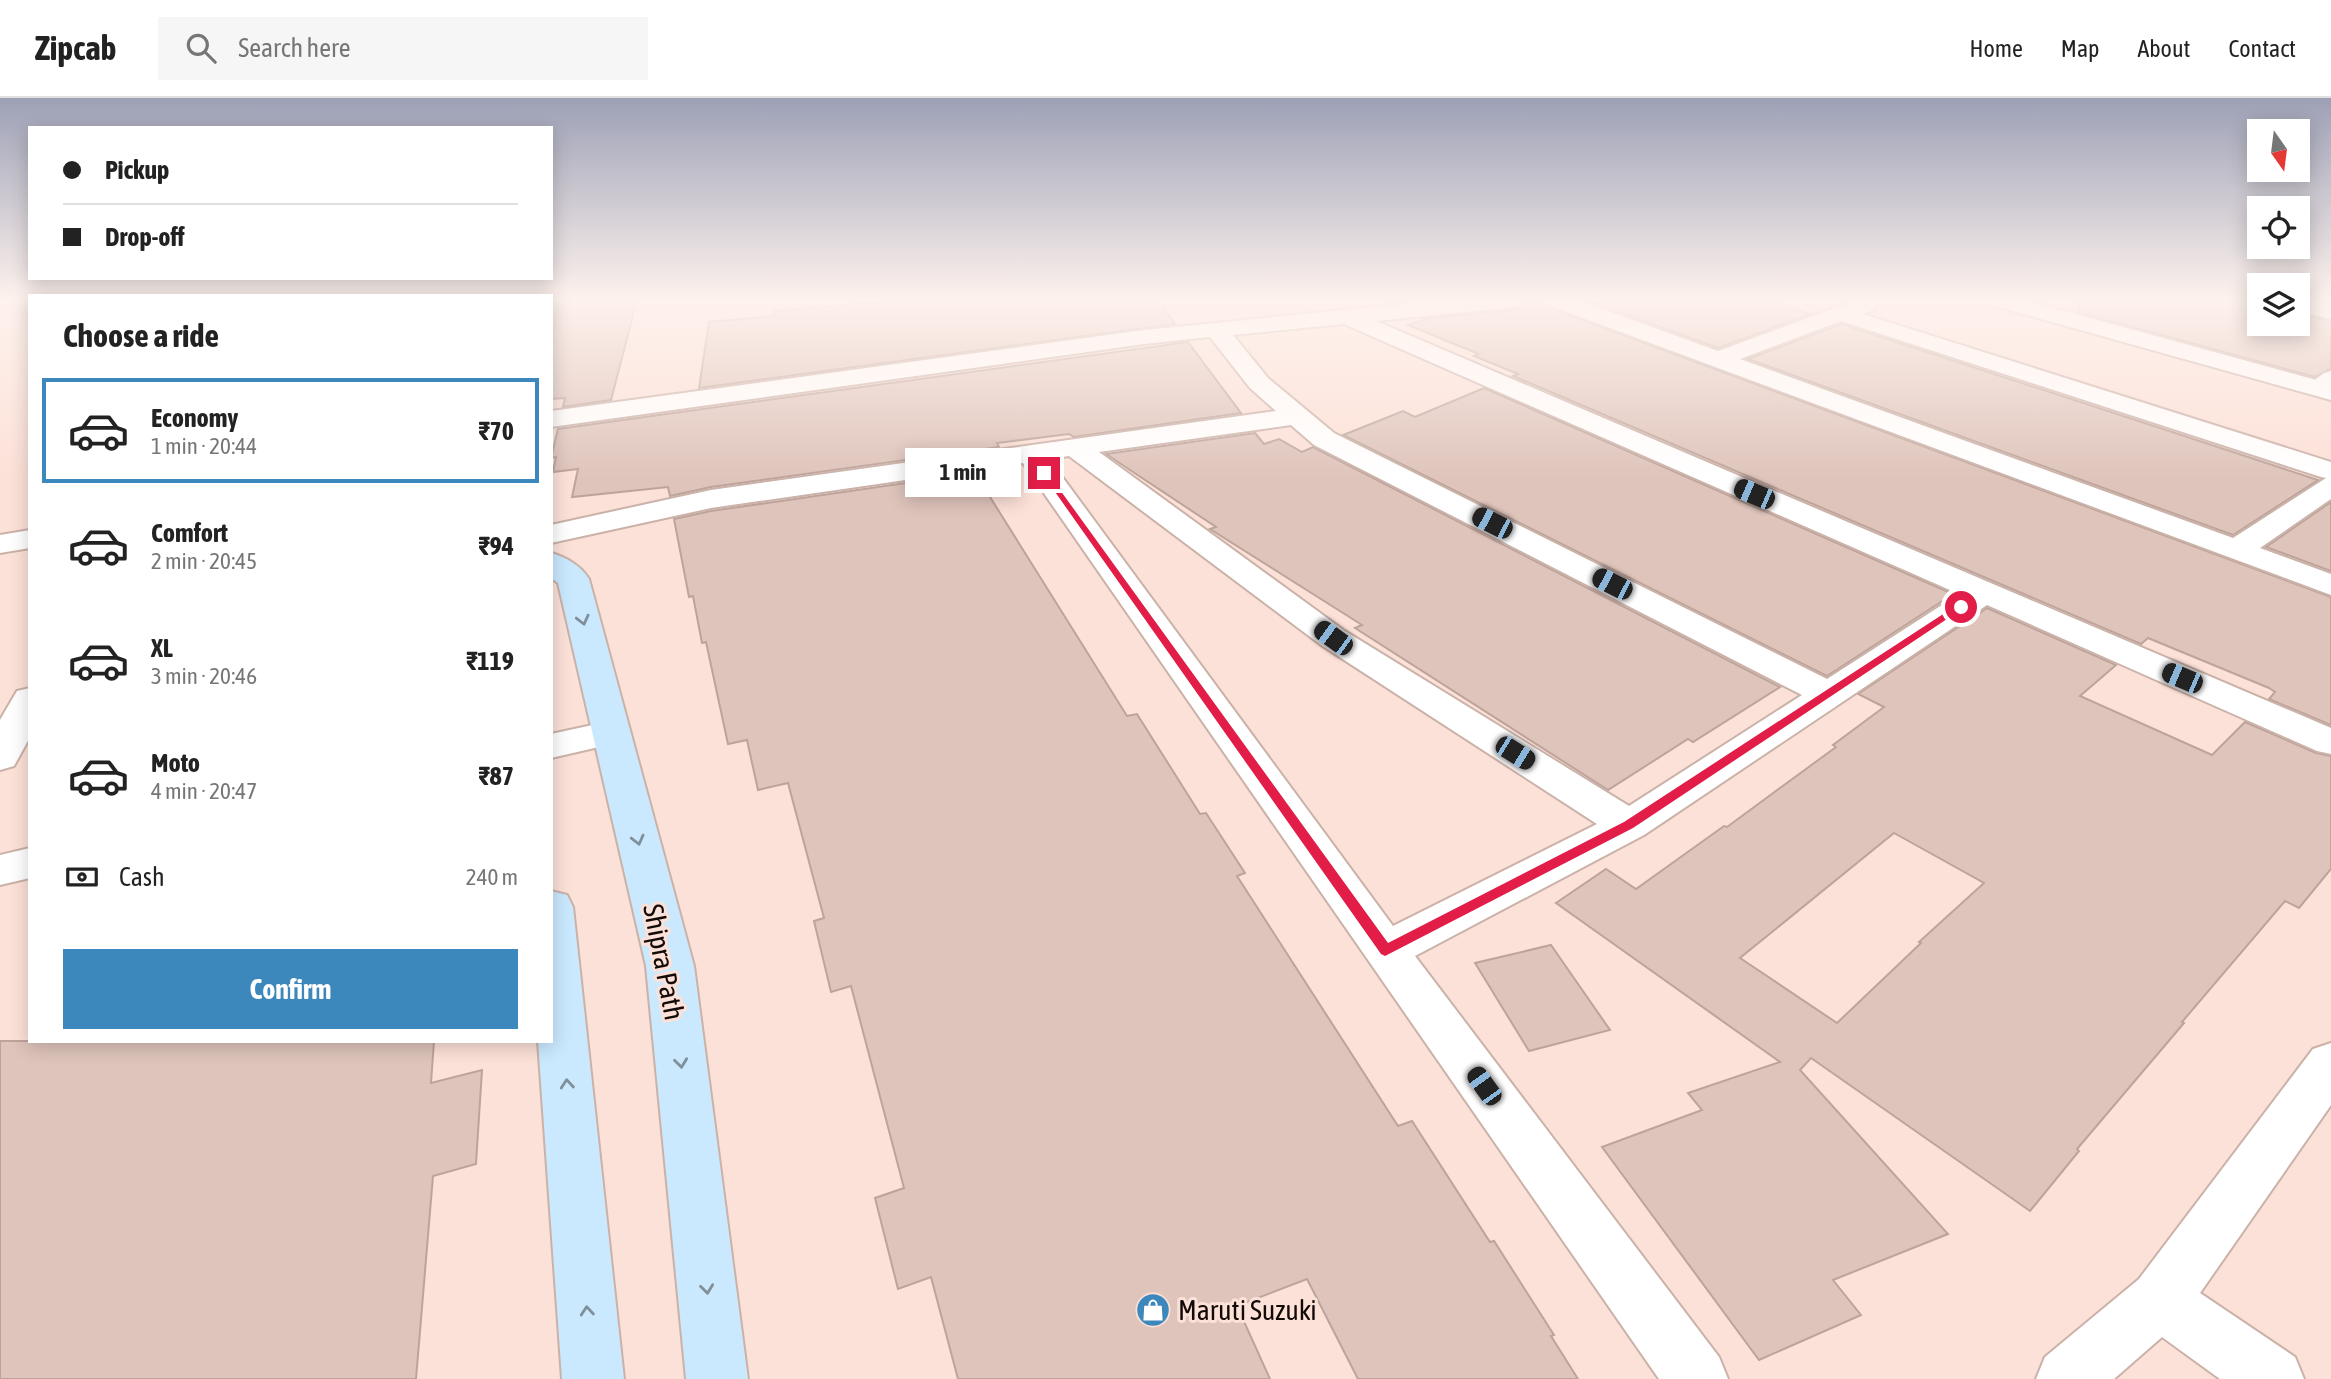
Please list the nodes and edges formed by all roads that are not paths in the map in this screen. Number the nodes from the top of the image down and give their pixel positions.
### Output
1 (979, 360) edge
2 (1240, 360) edge
3 (1432, 360) edge
4 (1720, 360) edge
5 (1984, 360) edge
6 (2225, 360) edge
7 (2325, 386) edge
8 (1296, 416) junction
9 (553, 419) edge
10 (1074, 447) junction
11 (1030, 453) junction
12 (2331, 471) edge
13 (2331, 486) edge
14 (553, 534) edge
15 (28, 539) edge
16 (0, 544) edge
17 (2238, 550) junction
18 (553, 565) edge
19 (2331, 584) edge
20 (1983, 593) junction
21 (1827, 694) junction
22 (19, 704) edge
23 (611, 733) junction
24 (2331, 742) edge
25 (553, 747) edge
26 (0, 757) edge
27 (1629, 825) junction
28 (28, 863) edge
29 (0, 870) edge
30 (553, 929) edge
31 (1385, 951) junction
32 (2331, 1064) edge
33 (2160, 1300) junction
34 (593, 1379) edge
35 (717, 1379) edge
36 (1697, 1379) edge
37 (2067, 1379) edge
38 (2273, 1379) edge

1 - 9 street
2 - 8 street
3 - 20 street
4 - 17 street
5 - 12 street
6 - 7 street
8 - 10 street
8 - 21 street
10 - 11 street
10 - 27 street
11 - 14 street
11 - 31 street
13 - 17 street
15 - 16 street
17 - 19 street
18 -> 23 street, Shipra Path
20 - 21 street
20 - 24 street
21 - 27 street
22 - 26 street
23 - 25 street
23 -> 35 street, Shipra Path
27 - 31 street
28 - 29 street
34 -> 30 street
31 - 36 street
32 - 33 street
33 - 37 street
33 - 38 street

